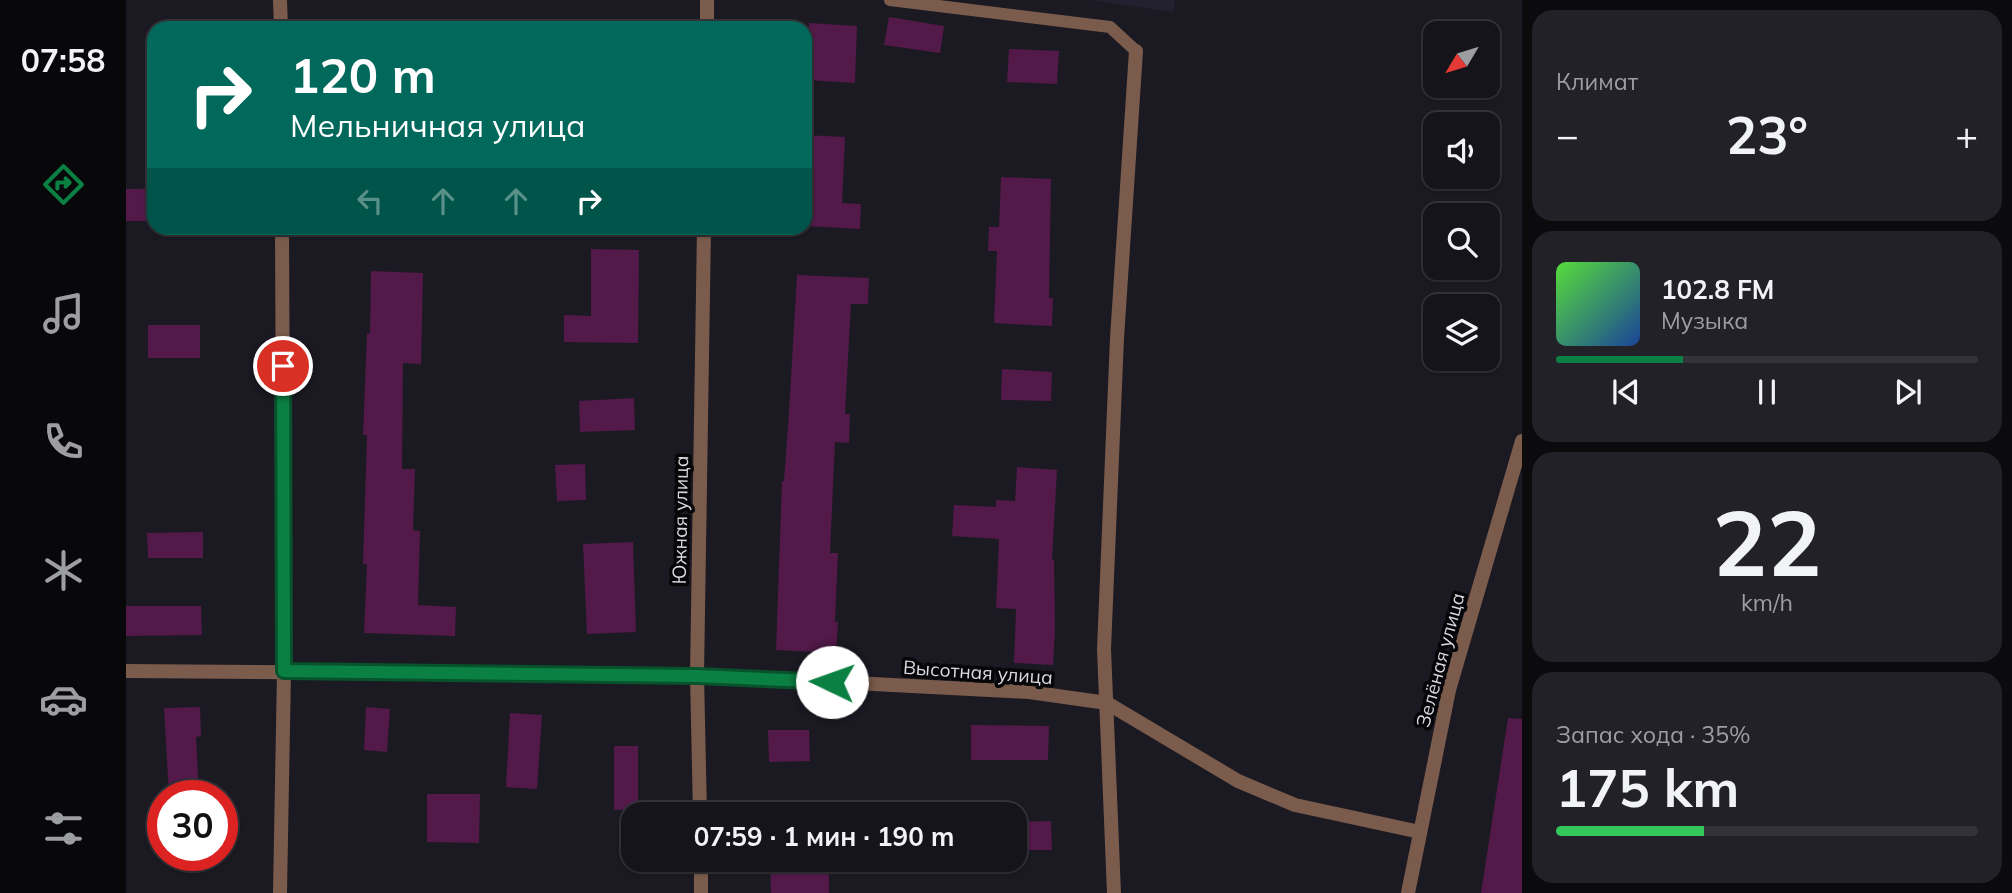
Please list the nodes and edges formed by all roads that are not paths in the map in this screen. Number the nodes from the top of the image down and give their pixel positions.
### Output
1 (281, 0) edge
2 (708, 0) edge
3 (890, 0) edge
4 (281, 21) edge
5 (707, 21) edge
6 (1136, 51) joint
7 (282, 235) edge
8 (704, 235) edge
9 (1522, 440) edge
10 (126, 671) edge
11 (284, 671) junction
12 (697, 676) junction
13 (1107, 703) junction
14 (700, 802) edge
15 (1420, 832) junction
16 (701, 872) edge
17 (281, 893) edge
18 (701, 893) edge
19 (1114, 893) edge
20 (1408, 893) edge

1 - 4 street
2 - 5 street
3 - 6 lane
6 - 13 street
7 - 11 street
8 - 12 street, Южная улица
9 - 15 street, Зелёная улица
10 - 11 street, Высотная улица
11 - 12 street, Высотная улица
11 - 17 street
12 - 13 street, Высотная улица
12 - 14 street, Южная улица
13 - 15 street, Высотная улица
13 - 19 street
15 - 20 street, Зелёная улица
16 - 18 street

